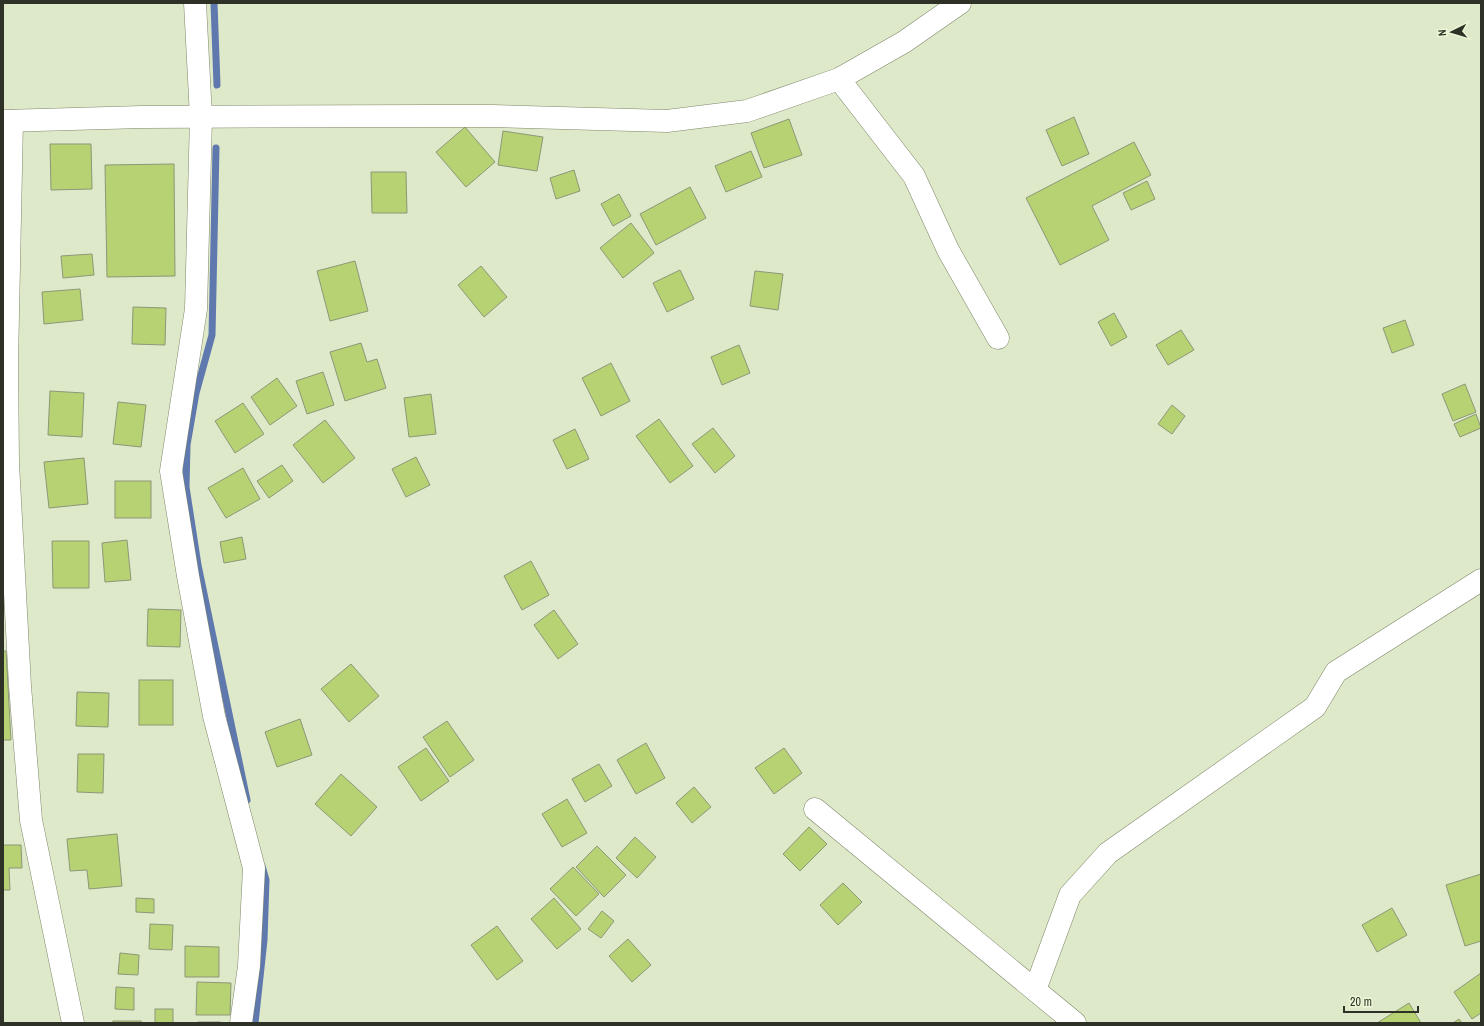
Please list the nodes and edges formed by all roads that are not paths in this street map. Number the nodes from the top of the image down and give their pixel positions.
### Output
1 (194, 3) edge
2 (960, 3) edge
3 (839, 79) junction
4 (201, 117) junction
5 (7, 121) edge
6 (998, 338) dead end
7 (1481, 580) edge
8 (815, 809) dead end
9 (1035, 990) junction
10 (74, 1023) edge
11 (241, 1023) edge
12 (1075, 1023) edge

1 - 4 street
2 - 3 street
3 - 4 street
3 - 6 street
4 - 5 street
4 - 11 street
5 - 10 street
7 - 9 street
8 - 9 street
9 - 12 street

